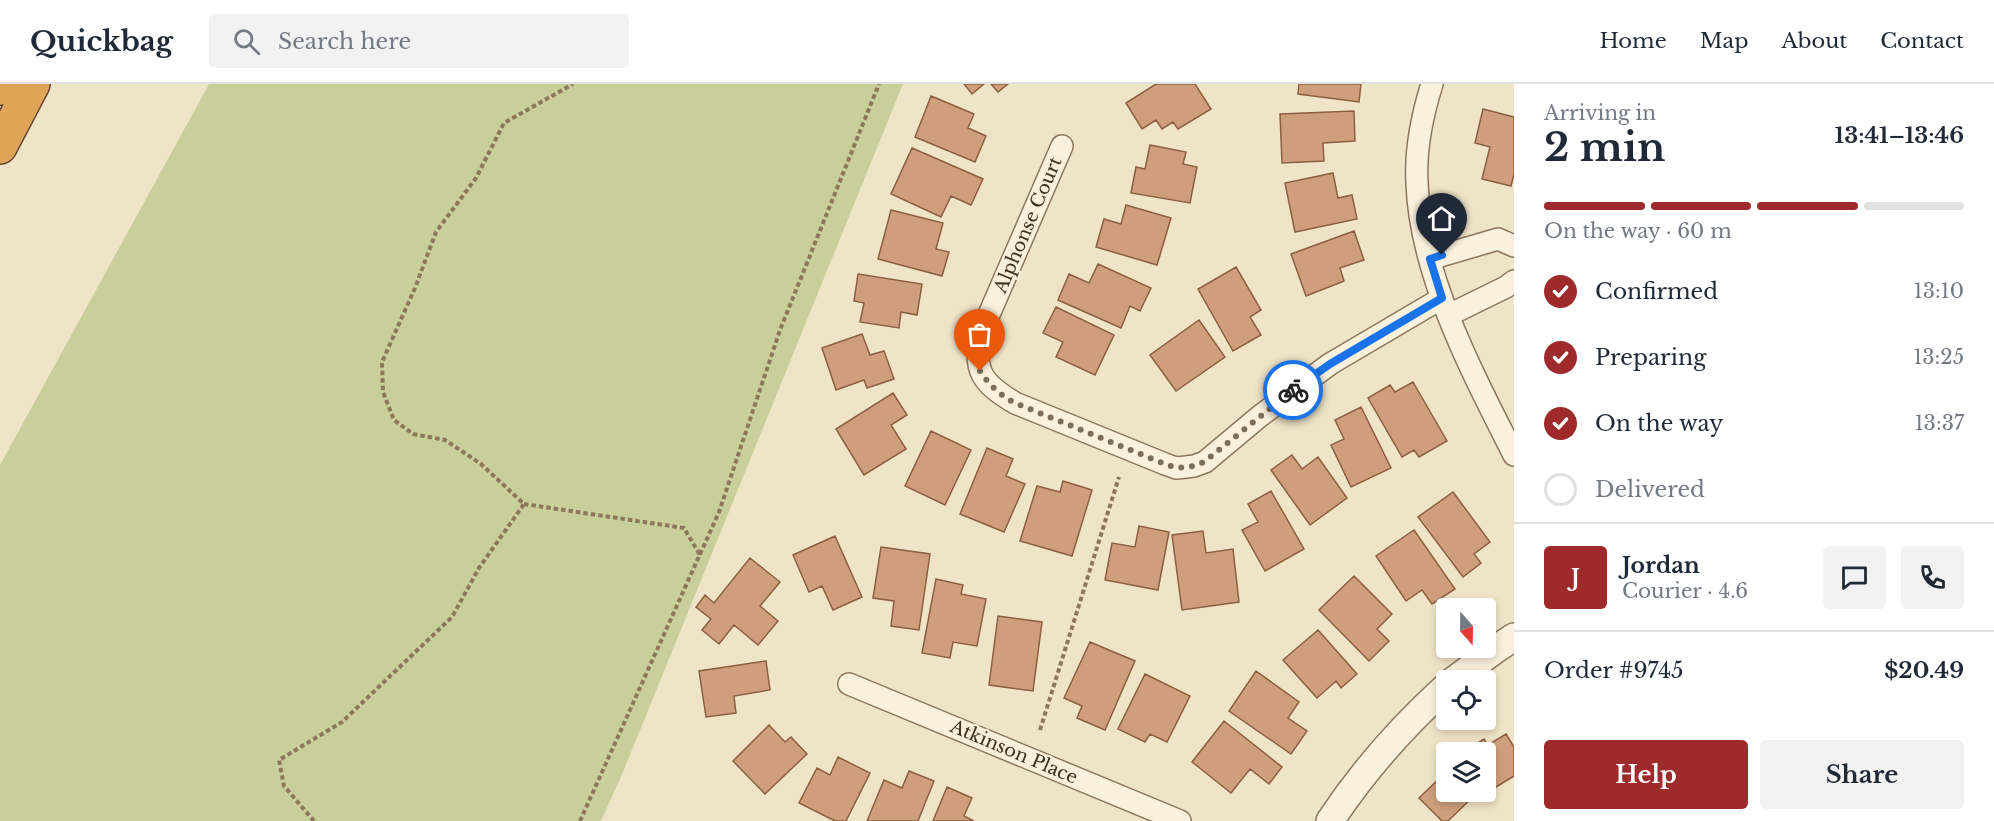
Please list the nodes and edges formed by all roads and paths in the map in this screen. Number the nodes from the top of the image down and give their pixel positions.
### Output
1 (2, 84) edge
2 (33, 84) edge
3 (573, 84) edge
4 (879, 84) edge
5 (1432, 84) edge
6 (0, 88) edge
7 (1062, 146) dead end
8 (0, 147) edge
9 (1514, 246) edge
10 (1430, 259) junction
11 (1514, 281) edge
12 (1446, 306) junction
13 (1514, 455) edge
14 (1119, 477) dead end
15 (524, 504) junction
16 (700, 555) junction
17 (1514, 637) edge
18 (1468, 670) edge
19 (849, 684) dead end
20 (1436, 696) edge
21 (1040, 730) dead end
22 (314, 821) edge
23 (580, 821) edge
24 (1180, 821) edge
25 (1330, 821) edge

1 - 6 highway
2 - 8 highway
3 - 15 path
4 - 16 path
5 - 10 street
7 - 12 street, Alphonse Court
9 - 10 street
10 - 12 street
11 - 12 street, Alphonse Court
12 - 13 street
14 - 21 path
15 - 16 path
15 - 22 path
16 - 23 path
17 - 18 street
19 - 24 street, Atkinson Place
20 - 25 street

